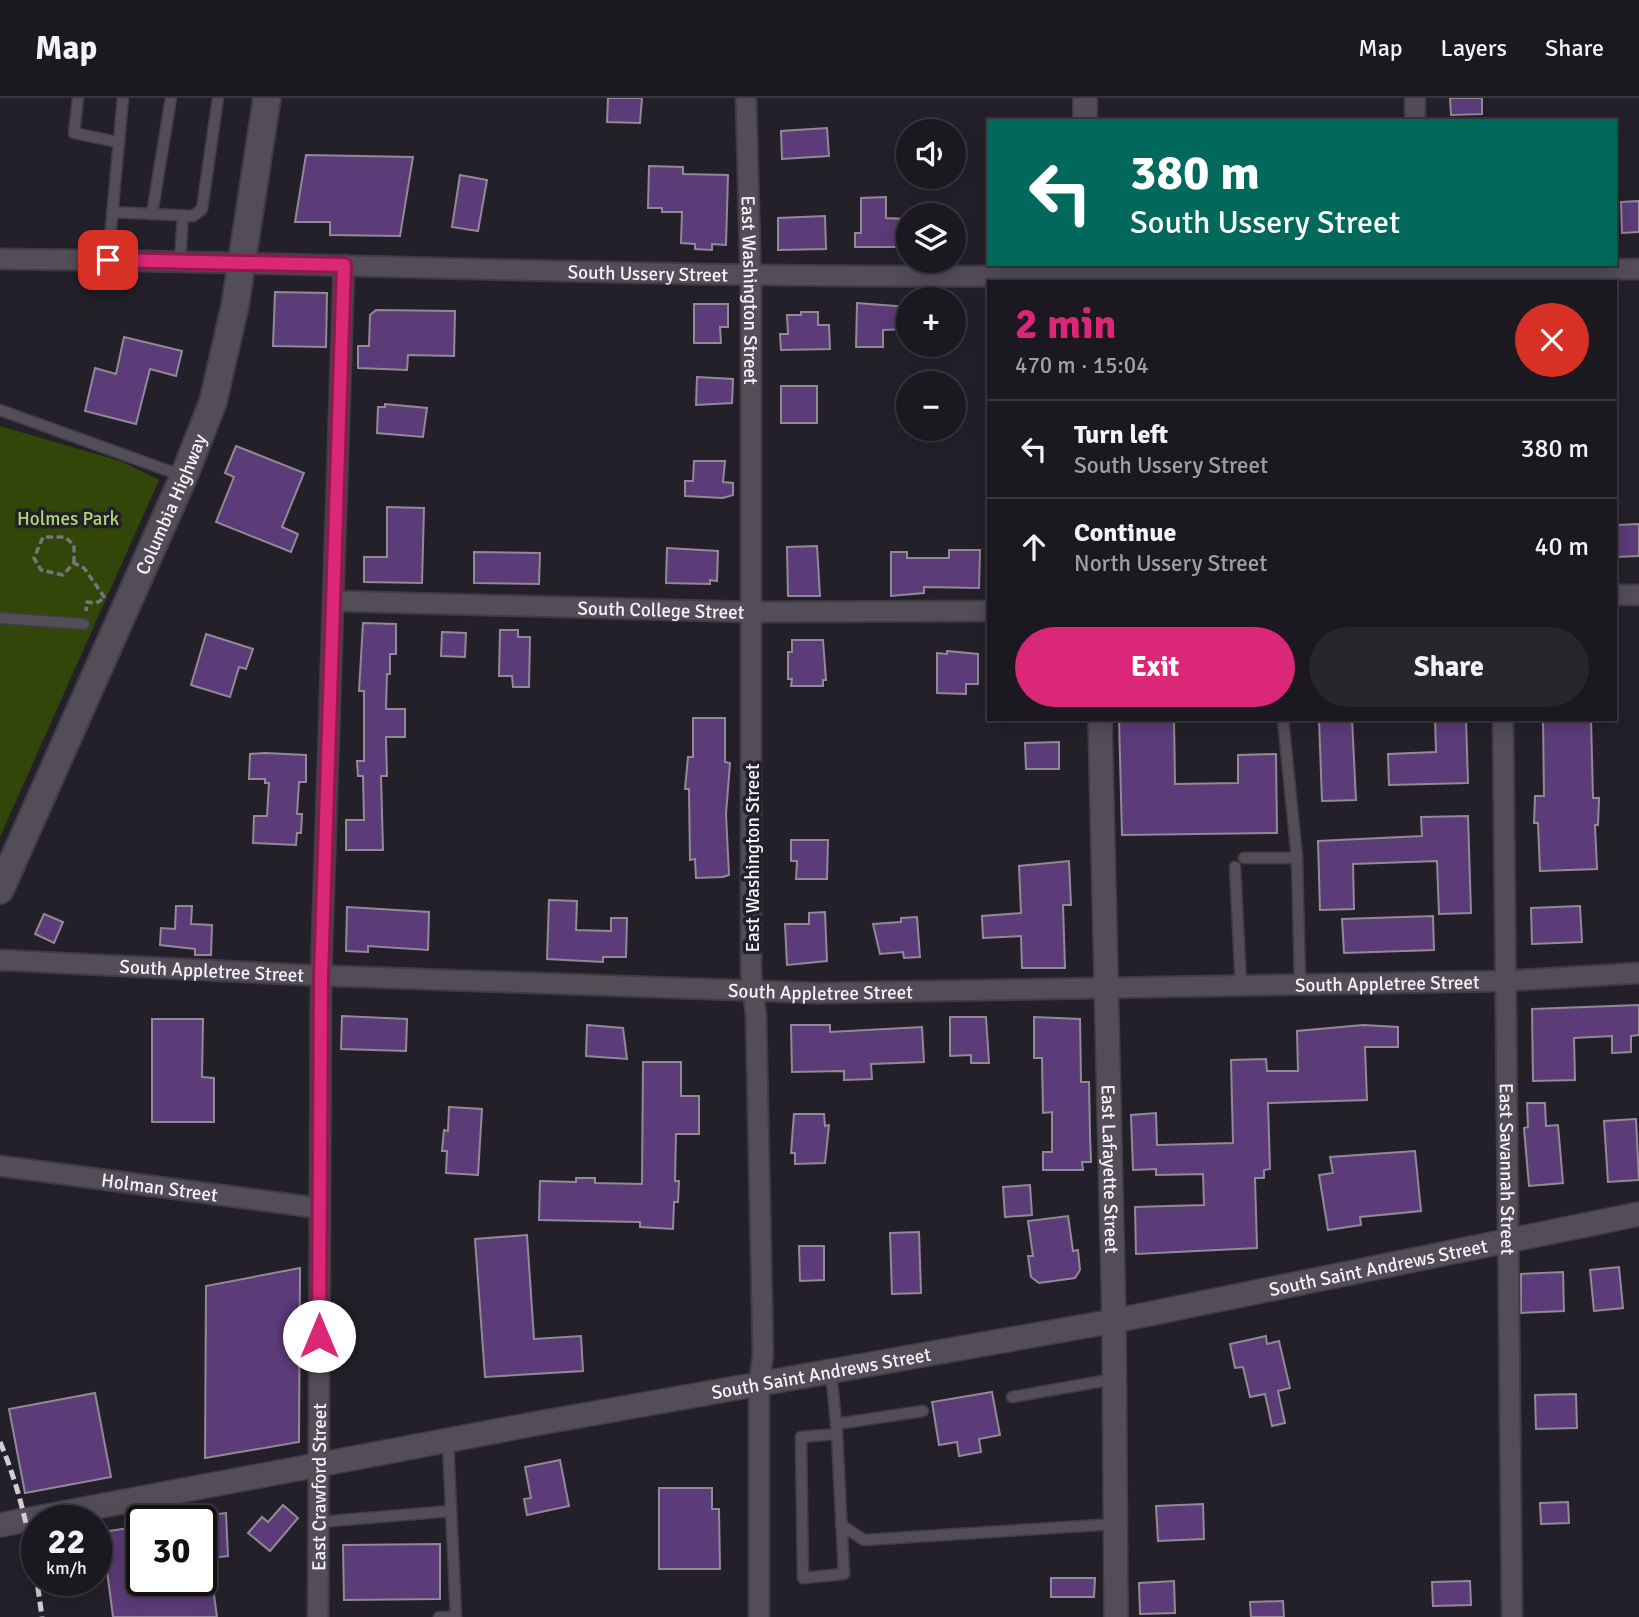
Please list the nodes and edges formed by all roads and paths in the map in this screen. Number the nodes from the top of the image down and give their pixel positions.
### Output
1 (78, 98) edge
2 (123, 98) edge
3 (170, 98) edge
4 (218, 98) edge
5 (267, 98) edge
6 (746, 98) edge
7 (1085, 98) edge
8 (1415, 98) edge
9 (1085, 119) edge
10 (1415, 119) edge
11 (117, 142) junction
12 (112, 212) junction
13 (152, 214) junction
14 (183, 215) junction
15 (0, 259) edge
16 (108, 260) junction
17 (180, 260) junction
18 (243, 261) junction
19 (344, 265) junction
20 (1416, 268) edge
21 (1639, 269) edge
22 (1089, 274) edge
23 (751, 275) junction
24 (0, 410) edge
25 (184, 476) junction
26 (74, 563) junction
27 (1617, 595) edge
28 (1639, 595) edge
29 (334, 601) junction
30 (987, 611) edge
31 (752, 612) junction
32 (0, 618) edge
33 (84, 624) joint
34 (1100, 721) edge
35 (1283, 721) edge
36 (1503, 721) edge
37 (1244, 858) dead end
38 (1297, 858) junction
39 (1235, 867) dead end
40 (0, 890) edge
41 (0, 960) edge
42 (1639, 973) edge
43 (321, 976) junction
44 (1504, 981) junction
45 (1300, 984) junction
46 (1241, 986) junction
47 (1107, 988) junction
48 (754, 993) junction
49 (0, 1166) edge
50 (319, 1208) junction
51 (1639, 1214) edge
52 (1510, 1241) junction
53 (1114, 1321) junction
54 (831, 1371) junction
55 (1114, 1379) junction
56 (759, 1384) junction
57 (1012, 1397) dead end
58 (923, 1410) dead end
59 (836, 1429) junction
60 (449, 1442) junction
61 (320, 1465) junction
62 (451, 1511) junction
63 (319, 1522) junction
64 (1115, 1524) junction
65 (0, 1525) edge
66 (841, 1525) junction
67 (318, 1617) edge
68 (439, 1617) edge
69 (456, 1617) edge
70 (759, 1617) edge
71 (1116, 1617) edge
72 (1512, 1617) edge

1 - 11 lane
2 - 11 lane
3 - 13 lane
4 - 14 lane
5 - 18 main road, Columbia Highway
6 - 23 street, East Washington Street
7 - 9 street
8 - 10 street
11 - 12 lane
12 - 13 lane
12 - 16 lane
13 - 14 lane
14 - 17 lane
15 - 16 street, South Ussery Street
16 - 17 street, South Ussery Street
17 - 18 street, South Ussery Street
18 - 19 street, South Ussery Street
18 - 25 main road, Columbia Highway
19 - 23 street, South Ussery Street
19 - 29 street, East Crawford Street
20 - 21 street, South Ussery Street
20 - 22 street, South Ussery Street
22 - 23 street, South Ussery Street
23 - 31 street, East Washington Street
24 - 25 lane
25 - 40 main road, Columbia Highway
26 - 26 path
26 - 33 path
27 - 28 street
29 - 31 street, South College Street
29 - 43 street, East Crawford Street
30 - 31 street, South College Street
31 - 48 street, East Washington Street
32 - 33 lane
34 - 47 street, East Lafayette Street
35 - 38 lane
36 - 44 street, East Savannah Street
37 - 38 lane
38 - 45 lane
39 - 46 lane
41 - 43 street, South Appletree Street
42 - 44 street, South Appletree Street
43 - 48 street, South Appletree Street
43 - 50 street, East Crawford Street
44 - 45 street, South Appletree Street
44 - 52 street, East Savannah Street
45 - 46 street, South Appletree Street
46 - 47 street, South Appletree Street
47 - 48 street, South Appletree Street
47 - 53 street, East Lafayette Street
48 - 56 street, East Washington Street
49 - 50 street, Holman Street
50 - 61 street, East Crawford Street
51 - 52 street, South Saint Andrews Street
52 - 53 street, South Saint Andrews Street
52 - 72 street, East Savannah Street
53 - 54 street, South Saint Andrews Street
53 - 55 street, East Lafayette Street
54 - 56 street, South Saint Andrews Street
54 - 59 lane
55 - 57 lane
55 - 64 street, East Lafayette Street
56 - 60 street, South Saint Andrews Street
56 - 70 street, East Washington Street
58 - 59 lane
59 - 66 lane
59 - 66 lane
60 - 61 street, South Saint Andrews Street
60 - 62 lane
61 - 63 street, East Crawford Street
61 - 65 street, South Saint Andrews Street
62 - 63 lane
62 - 69 lane
63 - 67 street, East Crawford Street
64 - 66 lane
64 - 71 street, East Lafayette Street
68 - 69 lane

